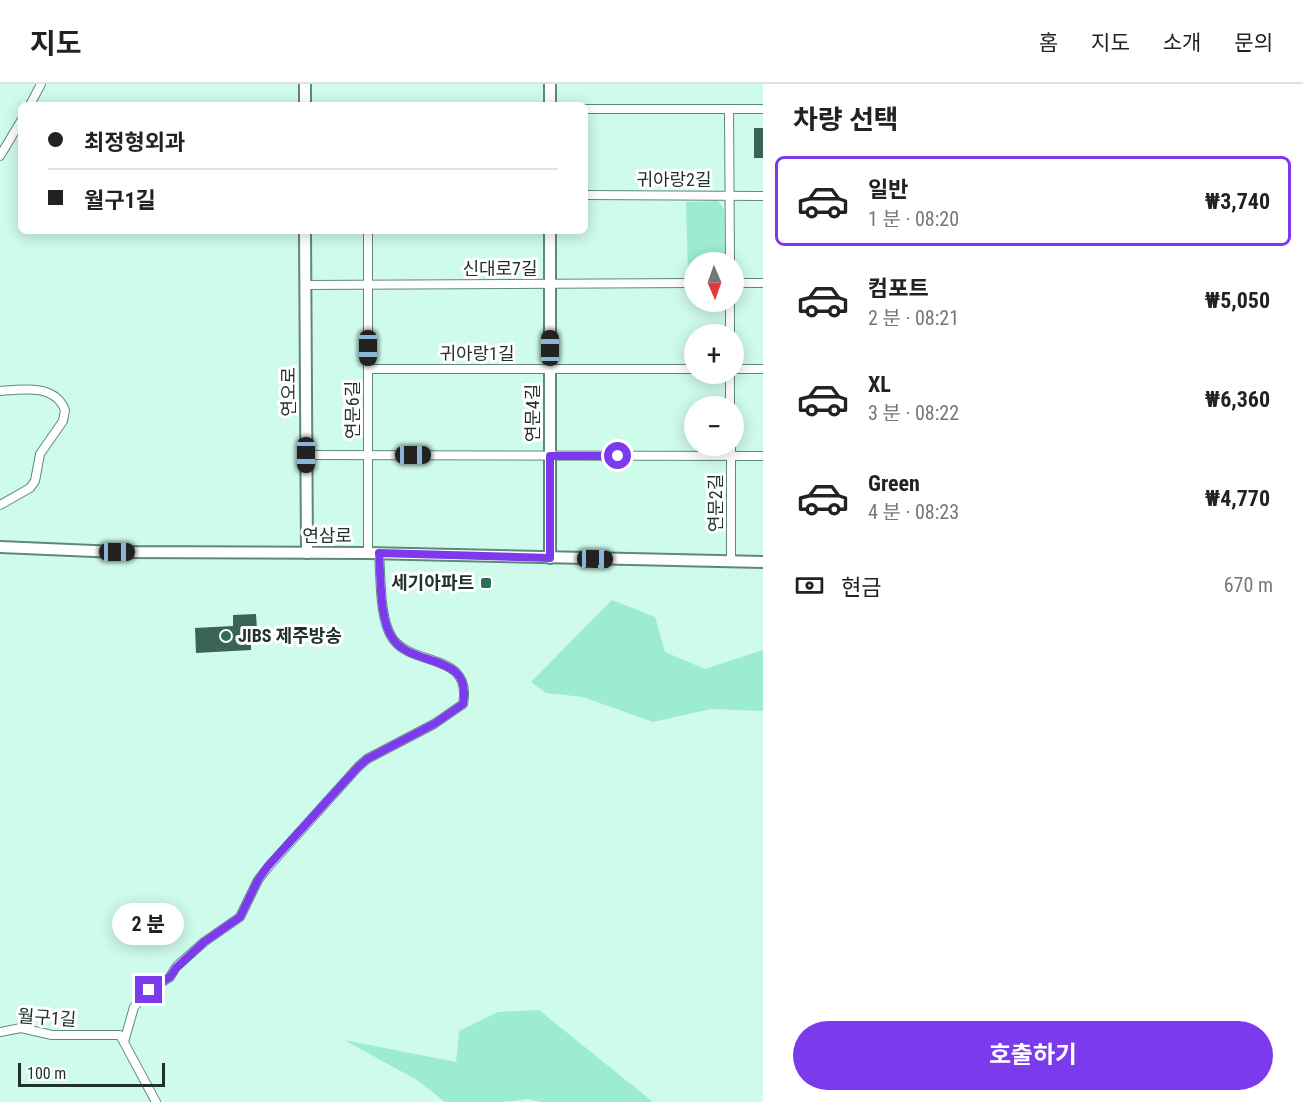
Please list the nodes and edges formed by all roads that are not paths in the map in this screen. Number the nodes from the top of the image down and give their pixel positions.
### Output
1 (41, 84) edge
2 (305, 84) edge
3 (550, 84) edge
4 (32, 102) edge
5 (305, 102) edge
6 (550, 102) edge
7 (588, 109) edge
8 (729, 109) junction
9 (763, 109) edge
10 (18, 126) edge
11 (0, 156) edge
12 (588, 195) edge
13 (729, 195) junction
14 (763, 196) edge
15 (305, 234) edge
16 (368, 234) edge
17 (550, 234) edge
18 (730, 252) edge
19 (744, 283) edge
20 (763, 283) edge
21 (550, 284) junction
22 (684, 284) edge
23 (305, 285) junction
24 (368, 285) junction
25 (368, 369) junction
26 (550, 369) junction
27 (684, 369) edge
28 (744, 369) edge
29 (763, 369) edge
30 (0, 391) edge
31 (306, 455) junction
32 (368, 455) junction
33 (550, 456) junction
34 (684, 456) edge
35 (731, 456) edge
36 (744, 456) edge
37 (763, 456) edge
38 (0, 505) edge
39 (0, 548) edge
40 (307, 553) junction
41 (374, 553) junction
42 (550, 558) junction
43 (731, 561) junction
44 (763, 562) edge
45 (0, 1032) edge
46 (124, 1042) junction
47 (156, 1102) edge

1 - 4 street
2 - 5 main road
3 - 6 main road
7 - 8 street
8 - 9 street
8 - 13 street
10 - 11 street
12 - 13 street, 귀아랑2길
13 - 14 street, 귀아랑2길
13 - 18 street
15 - 23 main road, 연오로
16 - 24 street, 연문6길
17 - 21 main road, 연문4길
19 - 20 street
21 - 22 street, 신대로7길
21 - 24 street, 신대로7길
21 - 26 main road, 연문4길
23 - 24 street, 신대로7길
23 - 31 main road, 연오로
24 - 25 street, 연문6길
25 - 26 street, 귀아랑1길
25 - 32 street, 연문6길
26 - 27 street, 귀아랑1길
26 - 33 main road, 연문4길
28 - 29 street
30 - 38 street
31 - 32 street
31 - 40 main road, 연오로
32 - 33 street
32 - 41 street, 연문6길
33 - 34 street
33 - 42 main road, 연문4길
35 - 43 street, 연문2길
36 - 37 street
39 - 40 main road, 연삼로
40 - 41 main road, 연삼로
41 - 42 main road, 연삼로
41 - 46 street
42 - 43 main road, 연삼로
43 - 44 main road, 연삼로
45 - 46 street, 월구1길
46 - 47 street

